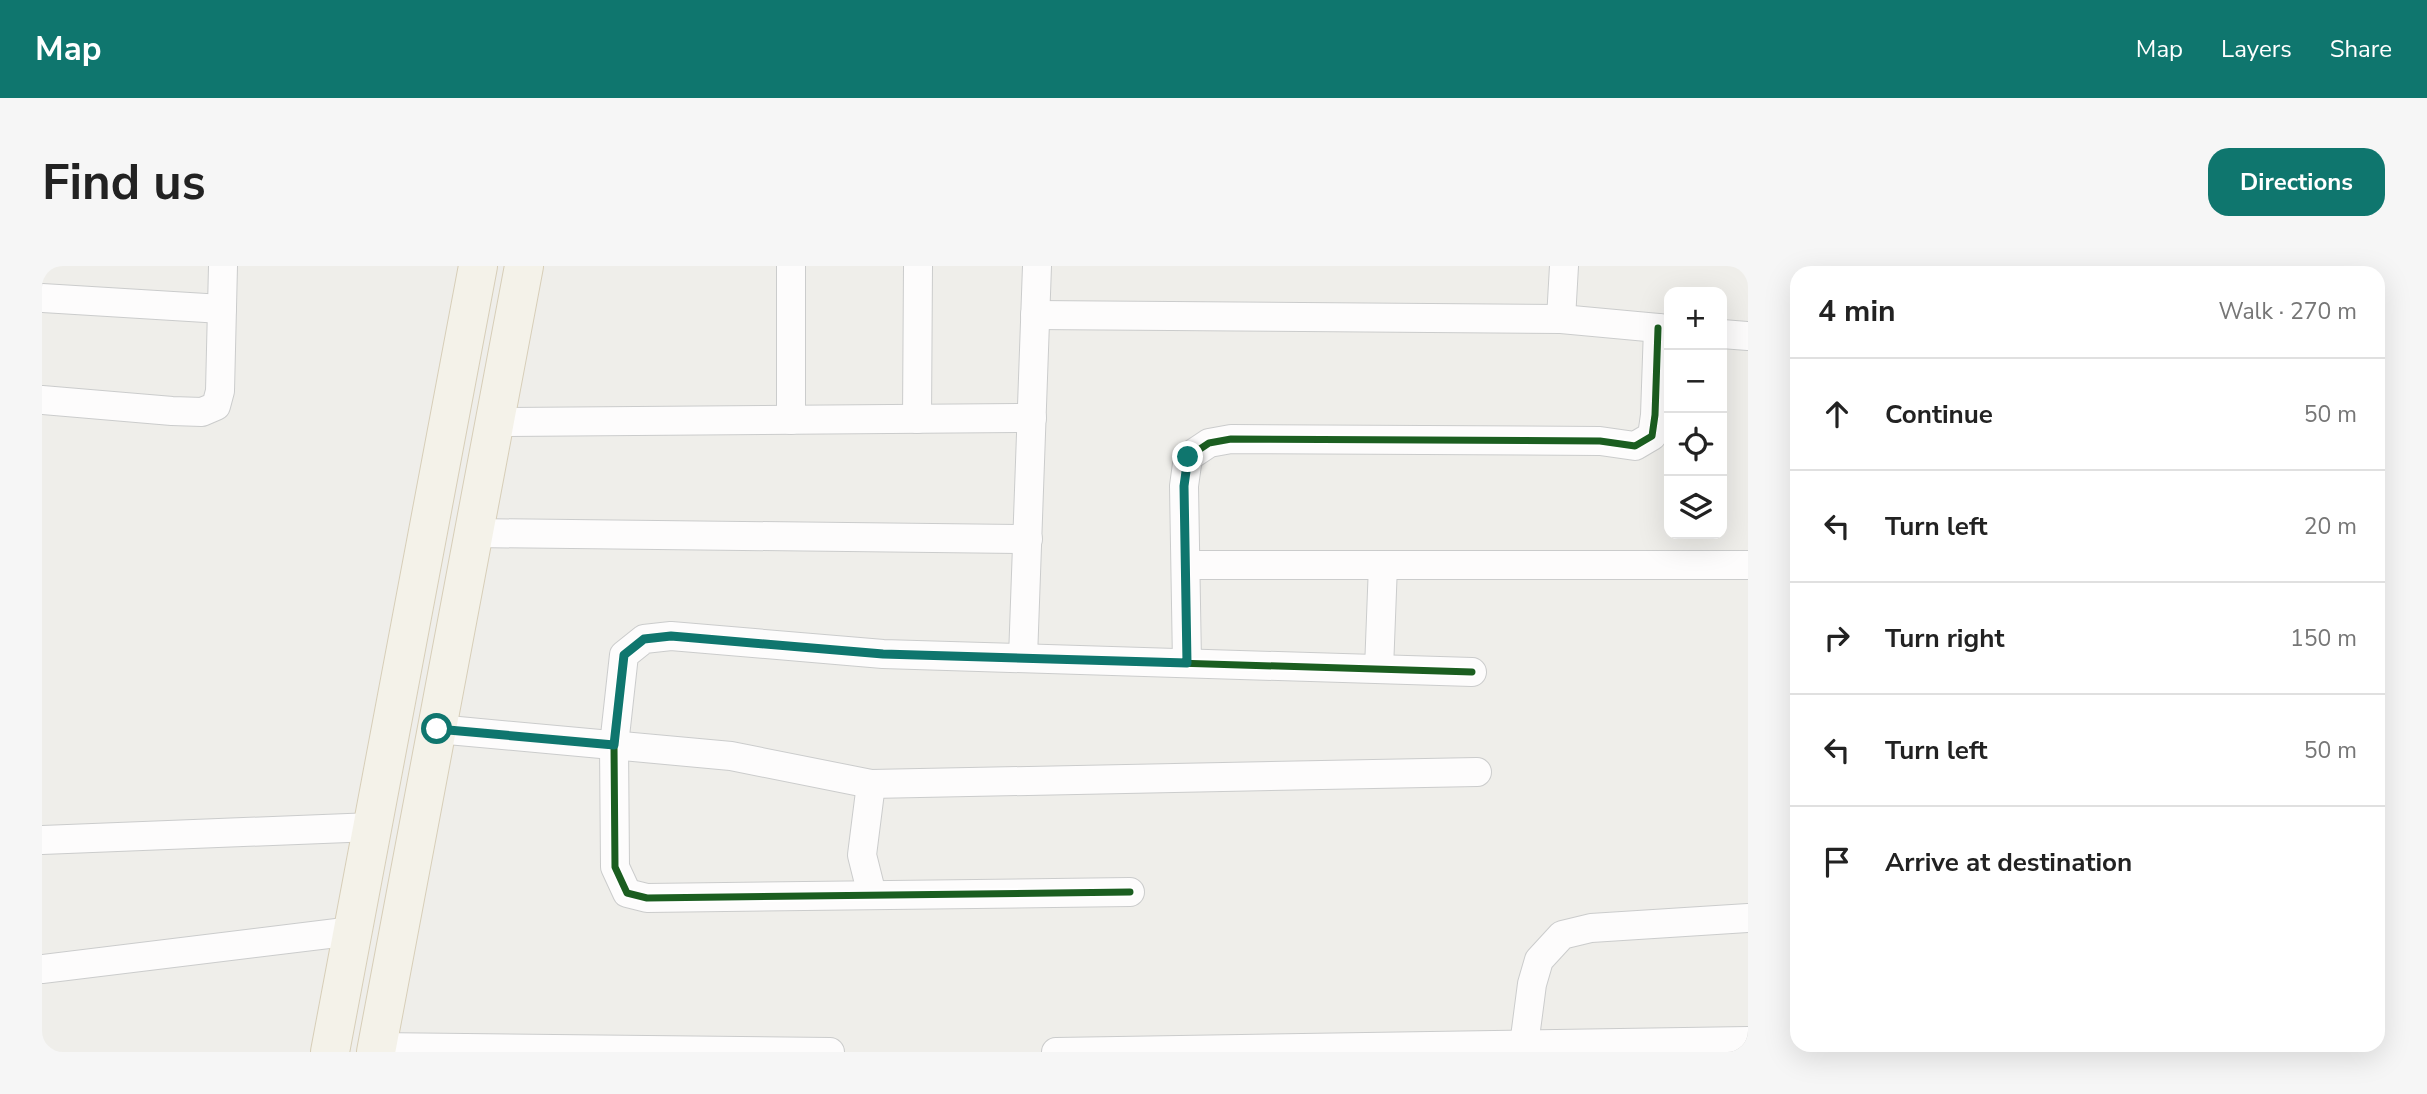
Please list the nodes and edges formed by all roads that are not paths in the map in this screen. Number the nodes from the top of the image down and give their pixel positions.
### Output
1 (223, 266) edge
2 (478, 266) edge
3 (524, 266) edge
4 (791, 266) edge
5 (918, 266) edge
6 (1037, 266) edge
7 (1564, 266) edge
8 (42, 298) edge
9 (222, 309) junction
10 (1035, 315) junction
11 (1561, 319) junction
12 (1664, 329) edge
13 (1727, 334) edge
14 (1748, 336) edge
15 (42, 400) edge
16 (1032, 418) junction
17 (918, 419) junction
18 (791, 420) junction
19 (495, 422) junction
20 (474, 533) junction
21 (1028, 539) junction
22 (1186, 565) junction
23 (1383, 565) junction
24 (1748, 565) edge
25 (1023, 659) junction
26 (1187, 663) junction
27 (1379, 669) junction
28 (1472, 672) dead end
29 (437, 729) junction
30 (614, 745) junction
31 (1477, 772) dead end
32 (871, 784) junction
33 (373, 827) junction
34 (417, 832) junction
35 (42, 840) edge
36 (1130, 892) dead end
37 (872, 895) junction
38 (1748, 918) edge
39 (353, 931) junction
40 (42, 968) edge
41 (1748, 1041) edge
42 (1524, 1045) junction
43 (376, 1049) edge
44 (330, 1052) edge
45 (831, 1052) edge
46 (1056, 1052) edge

1 - 9 street
2 - 33 main road
3 - 19 main road
4 - 18 street
5 - 17 street
6 - 10 street
7 - 11 street
8 - 9 street
9 - 15 street
10 - 11 street
10 - 16 street
11 - 12 street
12 - 22 street
13 - 14 street
16 - 17 street
16 - 21 street
17 - 18 street
18 - 19 street
19 - 20 main road
20 - 21 street
20 - 29 main road
21 - 25 street
22 - 23 street
22 - 26 street
23 - 24 street
23 - 27 street
25 - 26 street
25 - 30 street
26 - 27 street
27 - 28 street
29 - 30 street
29 - 34 main road
30 - 32 street
30 - 37 street
31 - 32 street
32 - 37 street
33 - 34 main road
33 - 35 street
33 - 39 main road
34 - 43 main road
36 - 37 street
38 - 42 street
39 - 40 street
39 - 44 main road
41 - 42 street
42 - 46 street
43 - 45 street

